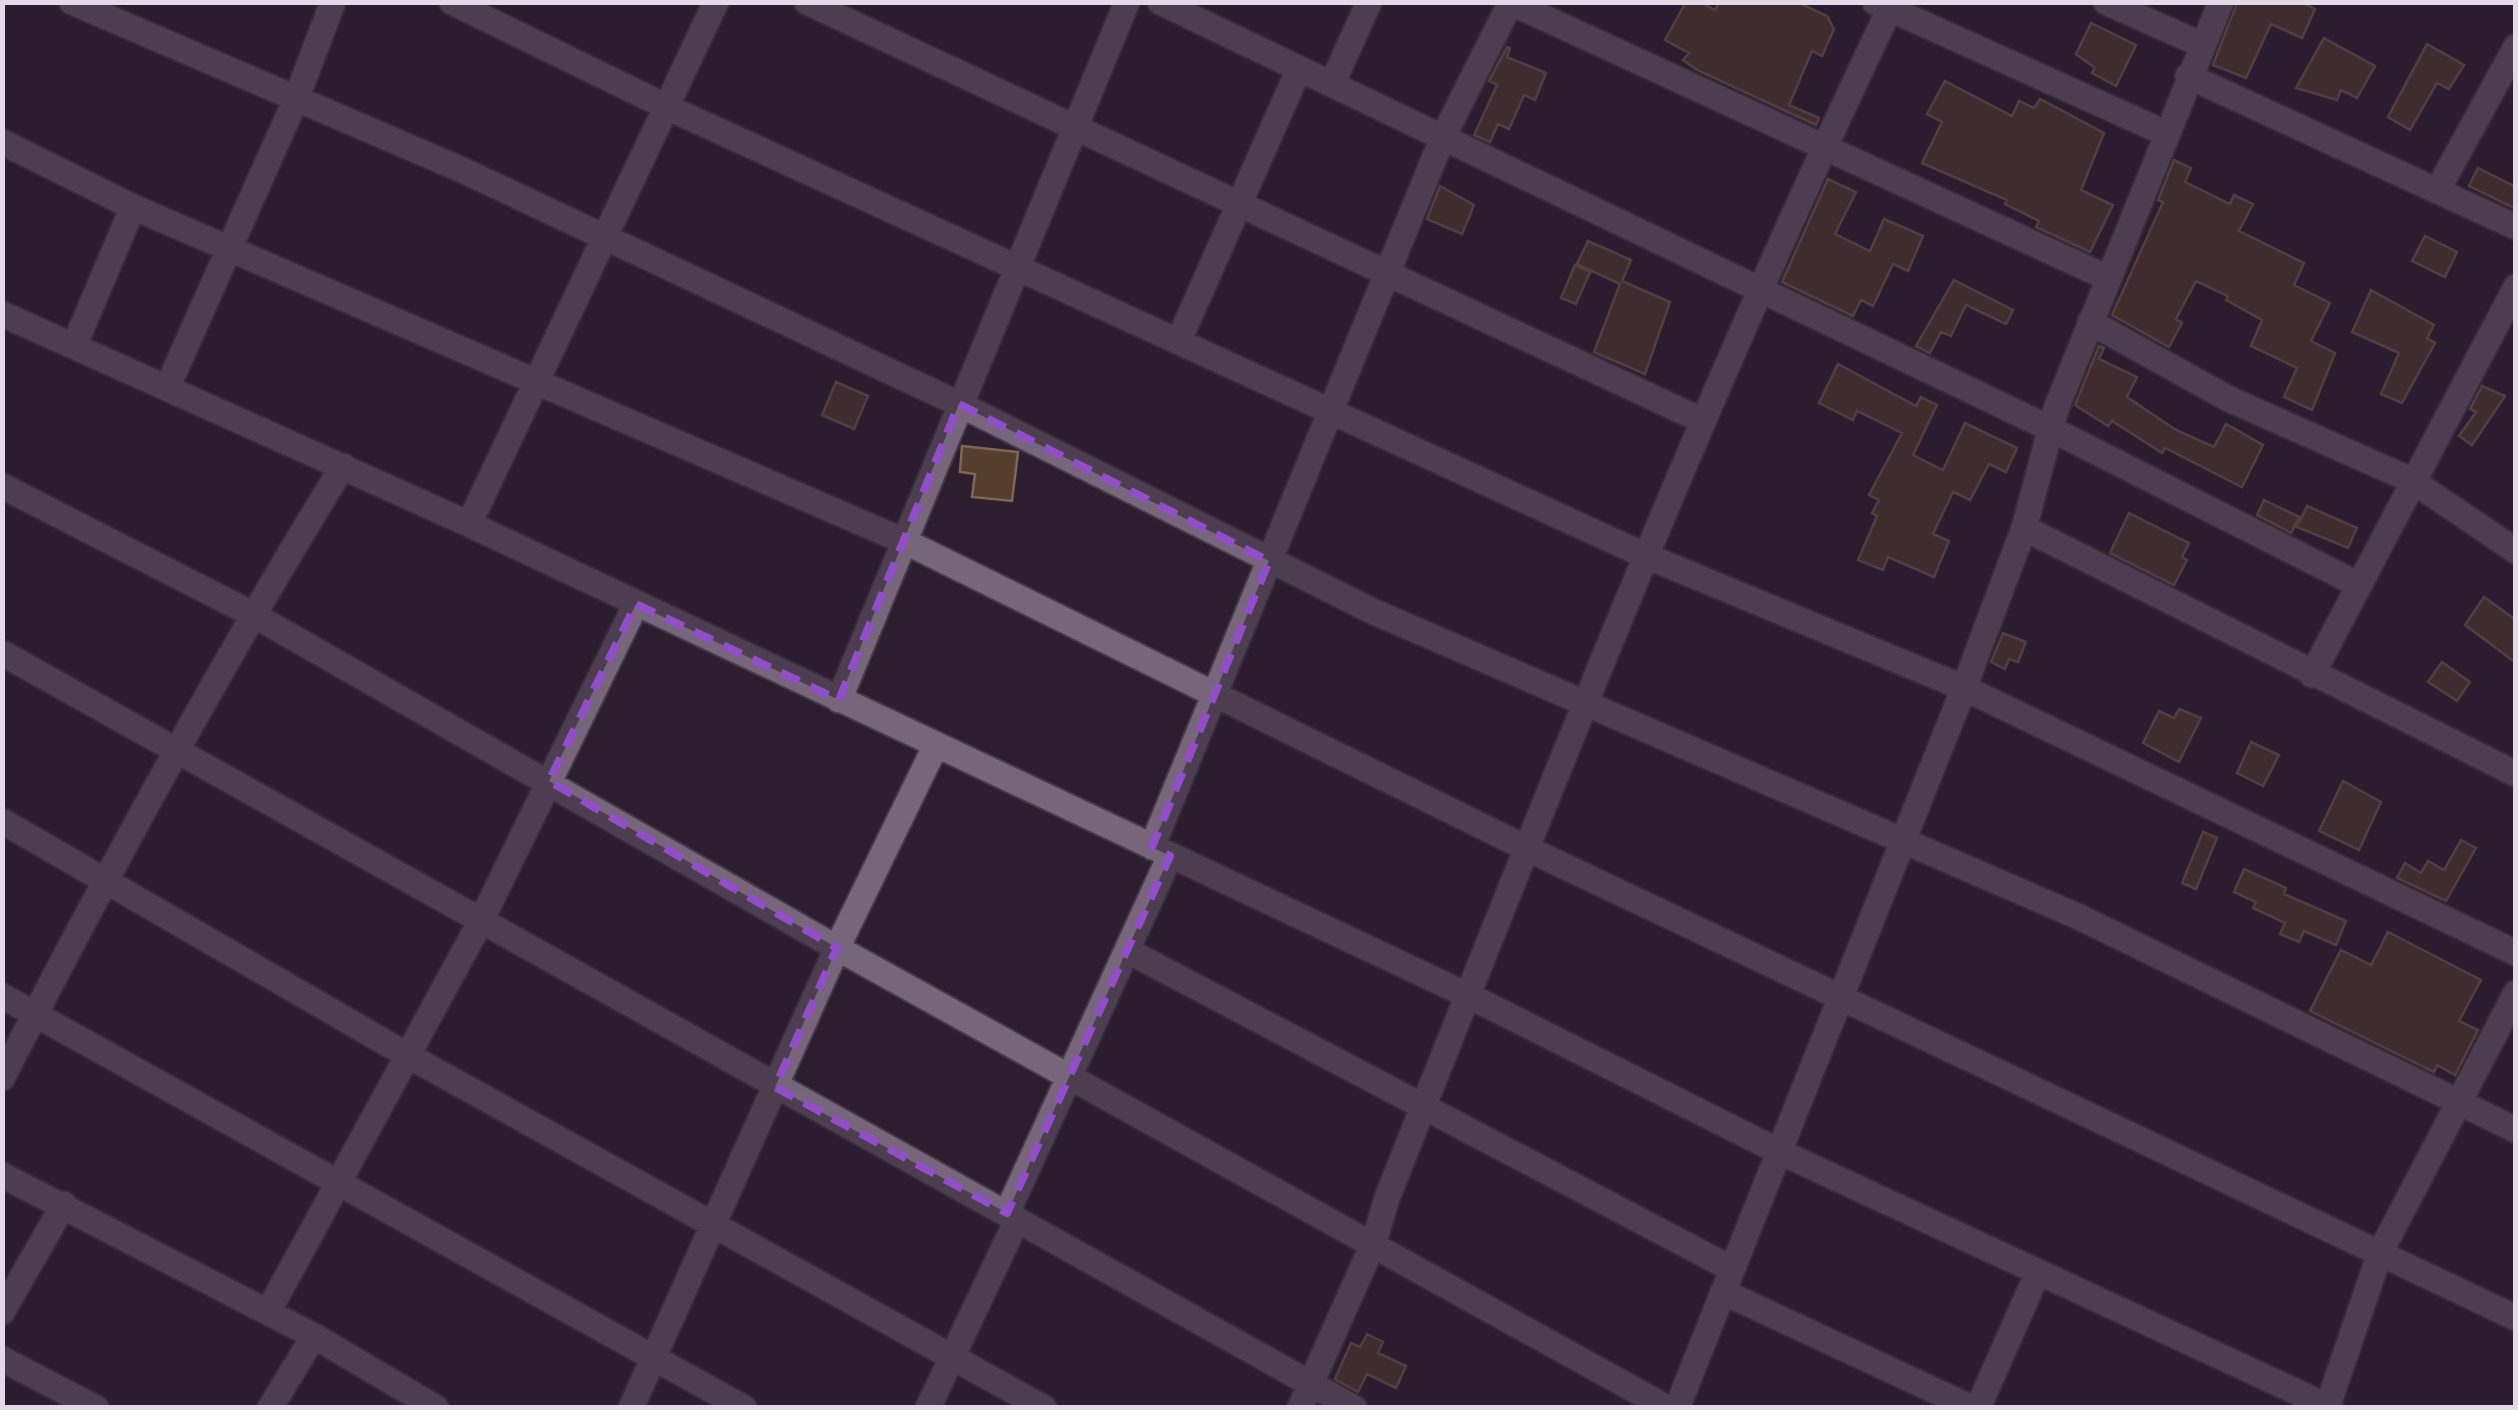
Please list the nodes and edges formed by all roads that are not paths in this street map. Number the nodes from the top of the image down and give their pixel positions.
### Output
1 (72, 2) edge
2 (333, 2) edge
3 (452, 2) edge
4 (716, 2) edge
5 (807, 2) edge
6 (1127, 2) edge
7 (1160, 2) edge
8 (1368, 2) edge
9 (2106, 2) edge
10 (2221, 2) edge
11 (1511, 3) edge
12 (1886, 5) edge
13 (2202, 45) junction
14 (2516, 47) edge
15 (1299, 69) junction
16 (2188, 76) junction
17 (1332, 84) junction
18 (296, 99) junction
19 (669, 108) junction
20 (1074, 124) junction
21 (2165, 133) junction
22 (1443, 137) junction
23 (2, 142) edge
24 (1821, 148) junction
25 (2438, 190) junction
26 (1241, 201) junction
27 (132, 207) junction
28 (2516, 227) edge
29 (605, 238) junction
30 (228, 248) junction
31 (1018, 267) junction
32 (1388, 271) junction
33 (2108, 278) junction
34 (1760, 287) junction
35 (2516, 287) edge
36 (2, 314) edge
37 (2090, 322) junction
38 (1179, 340) junction
39 (74, 346) junction
40 (538, 384) junction
41 (168, 388) junction
42 (960, 404) junction
43 (1328, 412) junction
44 (1701, 420) junction
45 (2051, 429) junction
46 (343, 466) junction
47 (2411, 480) junction
48 (2, 486) edge
49 (469, 524) junction
50 (2024, 528) junction
51 (906, 542) junction
52 (2516, 551) edge
53 (1644, 555) junction
54 (1268, 561) junction
55 (2359, 585) junction
56 (636, 604) junction
57 (252, 614) junction
58 (2, 653) edge
59 (2312, 674) junction
60 (1964, 688) junction
61 (1213, 697) junction
62 (839, 700) junction
63 (1584, 704) junction
64 (936, 745) junction
65 (178, 747) junction
66 (2516, 774) edge
67 (549, 782) junction
68 (2, 821) edge
69 (1906, 838) junction
70 (1526, 848) junction
71 (1162, 851) junction
72 (104, 878) junction
73 (482, 919) junction
74 (836, 948) junction
75 (1128, 951) junction
76 (2516, 953) edge
77 (2516, 993) edge
78 (1467, 995) junction
79 (2, 996) edge
80 (1841, 998) junction
81 (34, 1015) junction
82 (407, 1055) junction
83 (1070, 1077) junction
84 (2, 1078) edge
85 (774, 1087) junction
86 (2459, 1100) junction
87 (1424, 1104) junction
88 (2516, 1130) edge
89 (1780, 1152) junction
90 (2, 1175) edge
91 (336, 1184) junction
92 (64, 1204) junction
93 (1012, 1216) junction
94 (712, 1224) junction
95 (1374, 1242) junction
96 (2380, 1253) junction
97 (2038, 1272) junction
98 (1728, 1280) junction
99 (2, 1312) edge
100 (268, 1312) junction
101 (2516, 1318) edge
102 (314, 1336) junction
103 (654, 1356) junction
104 (954, 1356) junction
105 (2, 1359) edge
106 (1305, 1396) edge
107 (2328, 1407) edge
108 (96, 1408) edge
109 (270, 1408) edge
110 (436, 1408) edge
111 (631, 1408) edge
112 (744, 1408) edge
113 (928, 1408) edge
114 (1044, 1408) edge
115 (1354, 1408) edge
116 (1668, 1408) edge
117 (1677, 1408) edge
118 (1975, 1408) edge

1 - 18 street
2 - 18 street
3 - 19 street
4 - 19 street
5 - 20 street
6 - 20 street
7 - 15 street
8 - 17 street
9 - 13 street
10 - 13 street
11 - 22 street
11 - 24 street
12 - 21 street
12 - 24 street
13 - 16 street
14 - 25 street
15 - 17 street
15 - 26 street
16 - 21 street
16 - 25 street
17 - 22 street
18 - 29 street
18 - 30 street
19 - 29 street
19 - 31 street
20 - 26 street
20 - 31 street
21 - 33 street
22 - 32 street
22 - 34 street
23 - 27 street
24 - 33 street
24 - 34 street
25 - 28 street
26 - 32 street
26 - 38 street
27 - 30 street
27 - 39 street
29 - 40 street
29 - 42 street
30 - 40 street
30 - 41 street
31 - 38 street
31 - 42 street
32 - 43 street
32 - 44 street
33 - 37 street
34 - 44 street
34 - 45 street
35 - 47 street
36 - 39 street
37 - 45 street
37 - 47 street
38 - 43 street
39 - 41 street
40 - 49 street
40 - 51 street
41 - 46 street
42 - 51 street
42 - 54 street
43 - 53 street
43 - 54 street
44 - 53 street
45 - 50 street
45 - 55 street
46 - 49 street
46 - 57 street
47 - 52 street
47 - 55 street
48 - 57 street
49 - 56 street
50 - 59 street
50 - 60 street
51 - 61 street
51 - 62 street
53 - 60 street
53 - 63 street
54 - 61 street
54 - 63 street
55 - 59 street
56 - 62 street
56 - 67 street
57 - 65 street
57 - 67 street
58 - 65 street
59 - 66 street
60 - 69 street
60 - 76 street
61 - 70 street
61 - 71 street
62 - 64 street
63 - 69 street
63 - 70 street
64 - 71 street
64 - 74 street
65 - 72 street
65 - 73 street
67 - 73 street
67 - 74 street
68 - 72 street
69 - 80 street
69 - 86 street
70 - 78 street
70 - 80 street
71 - 75 street
71 - 78 street
72 - 81 street
72 - 82 street
73 - 82 street
73 - 85 street
74 - 83 street
74 - 85 street
75 - 83 street
75 - 87 street
77 - 86 street
78 - 87 street
78 - 89 street
79 - 81 street
80 - 89 street
80 - 96 street
81 - 84 street
81 - 91 street
82 - 91 street
82 - 94 street
83 - 93 street
83 - 95 street
85 - 93 street
85 - 94 street
86 - 88 street
86 - 96 street
87 - 95 street
87 - 98 street
89 - 97 street
89 - 98 street
90 - 92 street
91 - 100 street
91 - 103 street
92 - 99 street
92 - 100 street
93 - 104 street
93 - 106 street
94 - 103 street
94 - 104 street
95 - 106 street
95 - 116 street
96 - 101 street
96 - 107 street
97 - 107 street
97 - 118 street
98 - 117 street
98 - 118 street
100 - 102 street
102 - 109 street
102 - 110 street
103 - 111 street
103 - 112 street
104 - 113 street
104 - 114 street
105 - 108 street
106 - 115 street

